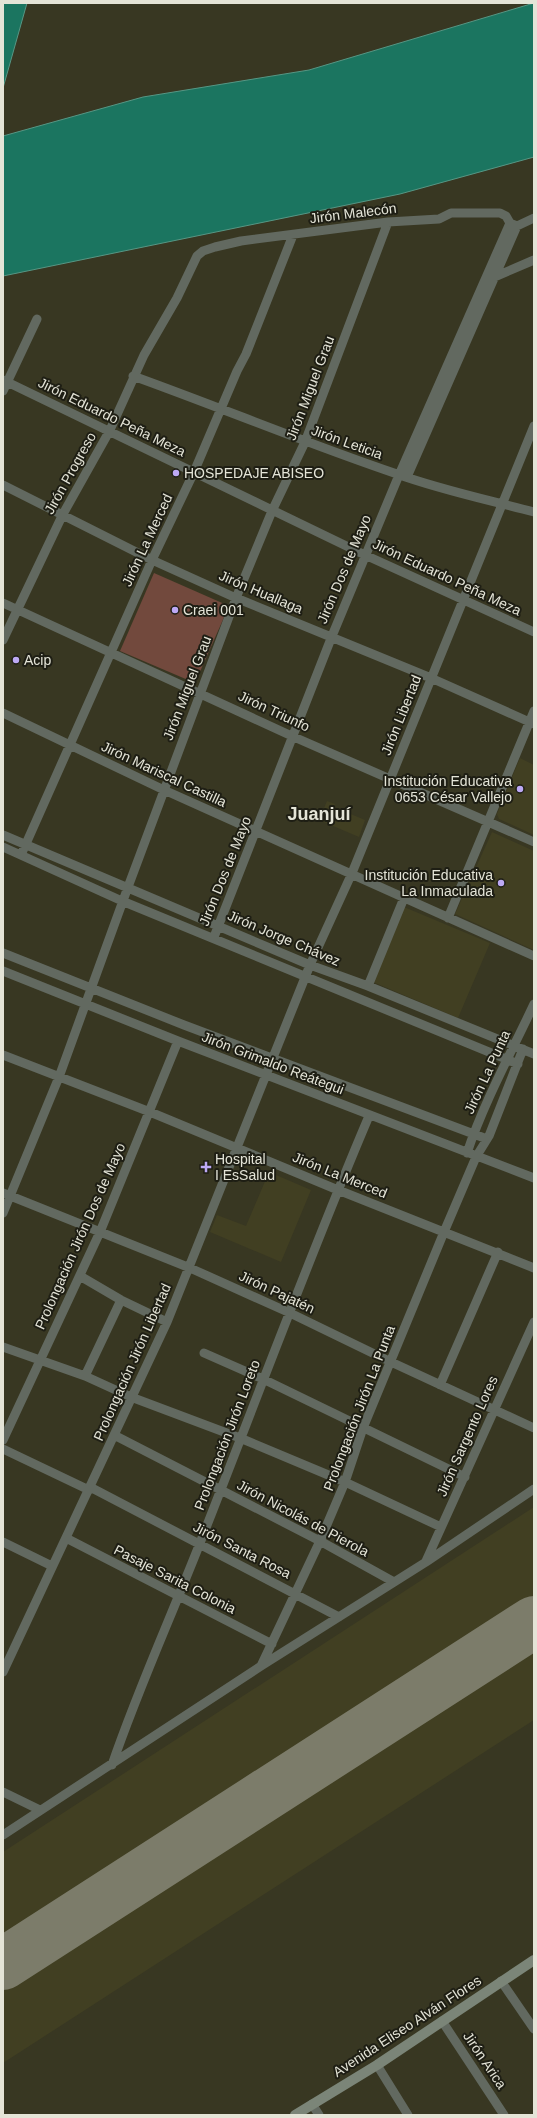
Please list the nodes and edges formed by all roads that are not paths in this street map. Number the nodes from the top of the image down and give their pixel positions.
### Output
1 (534, 218) edge
2 (388, 222) junction
3 (514, 224) junction
4 (293, 235) junction
5 (197, 256) joint
6 (534, 260) edge
7 (495, 277) junction
8 (485, 280) junction
9 (37, 319) dead end
10 (133, 376) junction
11 (5, 381) edge
12 (3, 391) edge
13 (222, 408) junction
14 (534, 426) edge
15 (110, 430) junction
16 (305, 442) junction
17 (194, 472) junction
18 (403, 476) junction
19 (3, 485) edge
20 (503, 503) junction
21 (272, 511) junction
22 (534, 512) edge
23 (63, 514) junction
24 (365, 556) junction
25 (152, 560) junction
26 (236, 598) junction
27 (463, 601) junction
28 (3, 603) edge
29 (17, 609) junction
30 (534, 632) edge
31 (332, 636) junction
32 (3, 640) edge
33 (112, 653) junction
34 (431, 678) junction
35 (200, 693) junction
36 (534, 711) edge
37 (3, 713) edge
38 (532, 723) edge
39 (294, 736) junction
40 (71, 745) junction
41 (391, 778) junction
42 (164, 790) junction
43 (488, 821) junction
44 (257, 831) junction
45 (3, 835) edge
46 (534, 842) edge
47 (26, 845) junction
48 (3, 847) edge
49 (21, 855) junction
50 (352, 873) junction
51 (128, 887) junction
52 (404, 898) junction
53 (122, 901) junction
54 (448, 918) junction
55 (218, 925) junction
56 (214, 937) junction
57 (3, 953) edge
58 (534, 956) edge
59 (310, 965) junction
60 (3, 971) edge
61 (306, 977) junction
62 (368, 986) junction
63 (91, 989) junction
64 (86, 1004) junction
65 (534, 1004) edge
66 (178, 1041) junction
67 (514, 1046) junction
68 (523, 1049) junction
69 (534, 1054) edge
70 (3, 1055) edge
71 (274, 1058) junction
72 (507, 1060) junction
73 (518, 1064) junction
74 (266, 1076) junction
75 (59, 1077) junction
76 (150, 1112) junction
77 (370, 1116) junction
78 (474, 1133) junction
79 (488, 1138) junction
80 (237, 1148) junction
81 (467, 1153) junction
82 (476, 1157) junction
83 (534, 1178) edge
84 (338, 1190) junction
85 (7, 1194) edge
86 (3, 1213) edge
87 (100, 1232) junction
88 (444, 1232) junction
89 (498, 1252) junction
90 (190, 1268) junction
91 (534, 1268) edge
92 (80, 1276) junction
93 (121, 1300) junction
94 (290, 1312) junction
95 (167, 1322) junction
96 (534, 1322) edge
97 (3, 1347) edge
98 (204, 1353) dead end
99 (39, 1361) junction
100 (391, 1362) junction
101 (84, 1376) junction
102 (263, 1379) junction
103 (440, 1386) junction
104 (131, 1397) junction
105 (494, 1411) junction
106 (364, 1428) junction
107 (534, 1428) edge
108 (114, 1435) junction
109 (240, 1438) junction
110 (3, 1440) edge
111 (3, 1449) edge
112 (464, 1476) junction
113 (345, 1482) junction
114 (89, 1488) junction
115 (534, 1489) edge
116 (220, 1490) junction
117 (441, 1527) junction
118 (66, 1538) junction
119 (320, 1541) junction
120 (3, 1542) edge
121 (200, 1544) junction
122 (426, 1562) junction
123 (52, 1566) junction
124 (394, 1582) junction
125 (295, 1593) junction
126 (178, 1596) junction
127 (339, 1617) junction
128 (272, 1644) junction
129 (3, 1648) edge
130 (12, 1653) junction
131 (261, 1666) junction
132 (3, 1672) edge
133 (112, 1765) junction
134 (3, 1792) edge
135 (40, 1810) junction
136 (3, 1835) edge
137 (534, 1960) edge
138 (501, 1981) junction
139 (442, 2020) junction
140 (534, 2029) edge
141 (378, 2065) junction
142 (312, 2104) junction
143 (295, 2115) edge
144 (319, 2115) edge
145 (408, 2115) edge
146 (504, 2115) edge

1 - 3 street
2 - 3 street, Jirón Malecón
2 - 4 street, Jirón Malecón
2 - 16 street, Jirón Miguel Grau
3 - 7 street, Jirón Dos de Mayo
3 - 8 street, Jirón Dos de Mayo
4 - 5 street, Jirón Malecón
4 - 13 street, Jirón La Merced
5 - 10 street, Jirón Progreso
6 - 7 street
7 - 8 street
7 - 18 street, Jirón Dos de Mayo
8 - 18 street, Jirón Dos de Mayo
9 - 11 street
10 - 13 street, Jirón Leticia
10 - 15 street, Jirón Progreso
11 - 12 street
11 - 15 street, Jirón Eduardo Peña Meza
13 - 16 street, Jirón Leticia
13 - 17 street, Jirón La Merced
14 - 20 street, Jirón Libertad
15 - 17 street, Jirón Eduardo Peña Meza
15 - 23 street, Jirón Progreso
16 - 18 street, Jirón Leticia
16 - 21 street, Jirón Miguel Grau
17 - 21 street, Jirón Eduardo Peña Meza
17 - 25 street, Jirón La Merced
18 - 20 street, Jirón Leticia
18 - 24 street, Jirón Dos de Mayo
19 - 23 street, Jirón Huallaga
20 - 22 street, Jirón Leticia
20 - 27 street, Jirón Libertad
21 - 24 street, Jirón Eduardo Peña Meza
21 - 26 street, Jirón Miguel Grau
23 - 25 street, Jirón Huallaga
23 - 29 street, Jirón Progreso
24 - 27 street, Jirón Eduardo Peña Meza
24 - 31 street, Jirón Dos de Mayo
25 - 26 street, Jirón Huallaga
25 - 33 street, Jirón La Merced
26 - 31 street, Jirón Huallaga
26 - 35 street, Jirón Miguel Grau
27 - 30 street, Jirón Eduardo Peña Meza
27 - 34 street, Jirón Libertad
28 - 29 street, Jirón Triunfo
29 - 32 street, Jirón Progreso
29 - 33 street, Jirón Triunfo
31 - 34 street, Jirón Huallaga
31 - 39 street, Jirón Dos de Mayo
33 - 35 street, Jirón Triunfo
33 - 40 street, Jirón La Merced
34 - 38 street, Jirón Huallaga
34 - 41 street, Jirón Libertad
35 - 39 street, Jirón Triunfo
35 - 42 street, Jirón Miguel Grau
36 - 38 street
37 - 40 street, Jirón Mariscal Castilla
38 - 43 street
39 - 41 street, Jirón Triunfo
39 - 44 street, Jirón Dos de Mayo
40 - 42 street, Jirón Mariscal Castilla
40 - 47 street, Jirón La Merced
41 - 43 street, Jirón Triunfo
41 - 50 street, Jirón Libertad
42 - 44 street, Jirón Mariscal Castilla
42 - 51 street, Jirón Miguel Grau
43 - 46 street, Jirón Triunfo
43 - 54 street
44 - 50 street, Jirón Mariscal Castilla
44 - 55 street, Jirón Dos de Mayo
45 - 47 street, Jirón Jorge Chávez
47 - 49 street, Jirón La Merced
47 - 51 street, Jirón Jorge Chávez
48 - 49 street, Jirón Jorge Chávez
49 - 53 street, Jirón Jorge Chávez
50 - 52 street, Jirón Mariscal Castilla
50 - 59 street, Jirón Libertad
51 - 53 street, Jirón Miguel Grau
51 - 55 street, Jirón Jorge Chávez
52 - 54 street, Jirón Mariscal Castilla
52 - 62 street
53 - 56 street, Jirón Jorge Chávez
53 - 63 street, Jirón Miguel Grau
54 - 58 street, Jirón Mariscal Castilla
55 - 56 street, Jirón Dos de Mayo
55 - 59 street, Jirón Jorge Chávez
56 - 61 street, Jirón Jorge Chávez
57 - 63 street, Jirón Grimaldo Reátegui
59 - 61 street, Jirón Libertad
59 - 62 street, Jirón Jorge Chávez
60 - 64 street, Jirón Grimaldo Reátegui
61 - 71 street, Jirón Libertad
61 - 72 street, Jirón Jorge Chávez
62 - 67 street, Jirón Jorge Chávez
63 - 64 street, Jirón Miguel Grau
63 - 71 street, Jirón Grimaldo Reátegui
64 - 66 street, Jirón Grimaldo Reátegui
64 - 75 street, Jirón Miguel Grau
65 - 67 street, Jirón La Punta
66 - 74 street, Jirón Grimaldo Reátegui
66 - 76 street, Prolongación Jirón Dos de Mayo
67 - 68 street, Jirón Jorge Chávez
67 - 72 street, Jirón La Punta
68 - 69 street, Jirón Jorge Chávez
68 - 73 street, Jirón La Punta
70 - 75 street, Jirón La Merced
71 - 74 street, Prolongación Jirón Libertad
71 - 78 street, Jirón Grimaldo Reátegui
72 - 73 street, Jirón Jorge Chávez
72 - 78 street, Jirón La Punta
73 - 79 street, Jirón La Punta
74 - 77 street, Jirón Grimaldo Reátegui
74 - 80 street, Prolongación Jirón Libertad
75 - 76 street, Jirón La Merced
75 - 85 street, Jirón Miguel Grau
76 - 80 street, Jirón La Merced
76 - 87 street, Prolongación Jirón Dos de Mayo
77 - 81 street, Jirón Grimaldo Reátegui
77 - 84 street, Prolongación Jirón Loreto
78 - 79 street, Jirón Grimaldo Reátegui
78 - 81 street, Jirón La Punta
79 - 82 street, Jirón La Punta
80 - 84 street, Jirón La Merced
80 - 90 street, Prolongación Jirón Libertad
81 - 82 street, Jirón Grimaldo Reátegui
82 - 83 street, Jirón Grimaldo Reátegui
82 - 88 street, Prolongación Jirón La Punta
84 - 88 street, Jirón La Merced
84 - 94 street, Prolongación Jirón Loreto
85 - 86 street, Jirón Miguel Grau
85 - 87 street, Jirón Pajatén
87 - 90 street, Jirón Pajatén
87 - 92 street, Prolongación Jirón Dos de Mayo
88 - 89 street, Jirón La Merced
88 - 100 street, Prolongación Jirón La Punta
89 - 91 street, Jirón La Merced
89 - 103 street
90 - 94 street, Jirón Pajatén
90 - 95 street, Prolongación Jirón Libertad
92 - 93 street
92 - 99 street, Prolongación Jirón Dos de Mayo
93 - 95 street
93 - 101 street
94 - 100 street, Jirón Pajatén
94 - 102 street, Prolongación Jirón Loreto
95 - 104 street, Prolongación Jirón Libertad
96 - 105 street, Jirón Sargento Lores
97 - 99 street
98 - 102 street
99 - 101 street
99 - 110 street, Prolongación Jirón Dos de Mayo
100 - 103 street, Jirón Pajatén
100 - 106 street, Prolongación Jirón La Punta
101 - 104 street
102 - 106 street
102 - 109 street, Prolongación Jirón Loreto
103 - 105 street, Jirón Pajatén
104 - 108 street, Prolongación Jirón Libertad
104 - 109 street
105 - 107 street, Jirón Pajatén
105 - 112 street, Jirón Sargento Lores
106 - 112 street
106 - 113 street, Prolongación Jirón La Punta
108 - 114 street, Prolongación Jirón Libertad
108 - 116 street, Jirón Nicolás de Pierola
109 - 113 street
109 - 116 street, Prolongación Jirón Loreto
111 - 114 street, Jirón Santa Rosa
112 - 117 street, Jirón Sargento Lores
113 - 117 street
113 - 119 street, Prolongación Jirón La Punta
114 - 118 street, Prolongación Jirón Libertad
114 - 121 street, Jirón Santa Rosa
115 - 122 street
116 - 119 street, Jirón Nicolás de Pierola
116 - 121 street, Prolongación Jirón Loreto
117 - 122 street, Jirón Sargento Lores
118 - 123 street, Prolongación Jirón Libertad
118 - 126 street, Pasaje Sarita Colonia
119 - 124 street, Jirón Nicolás de Pierola
119 - 125 street, Prolongación Jirón La Punta
120 - 123 street
121 - 125 street, Jirón Santa Rosa
121 - 126 street, Prolongación Jirón Loreto
122 - 124 street
123 - 130 street, Prolongación Jirón Libertad
124 - 127 street
125 - 127 street, Jirón Santa Rosa
125 - 128 street, Prolongación Jirón La Punta
126 - 128 street, Pasaje Sarita Colonia
126 - 133 street, Prolongación Jirón Loreto
127 - 131 street
128 - 131 street, Prolongación Jirón La Punta
129 - 130 street
130 - 132 street, Prolongación Jirón Libertad
131 - 133 street
133 - 135 street
134 - 135 street
135 - 136 street
137 - 138 street, Avenida Eliseo Alván Flores
138 - 139 street, Avenida Eliseo Alván Flores
138 - 140 street
139 - 141 street, Avenida Eliseo Alván Flores
139 - 146 street, Jirón Arica
141 - 142 street, Avenida Eliseo Alván Flores
141 - 145 street
142 - 143 street, Avenida Eliseo Alván Flores
142 - 144 street

